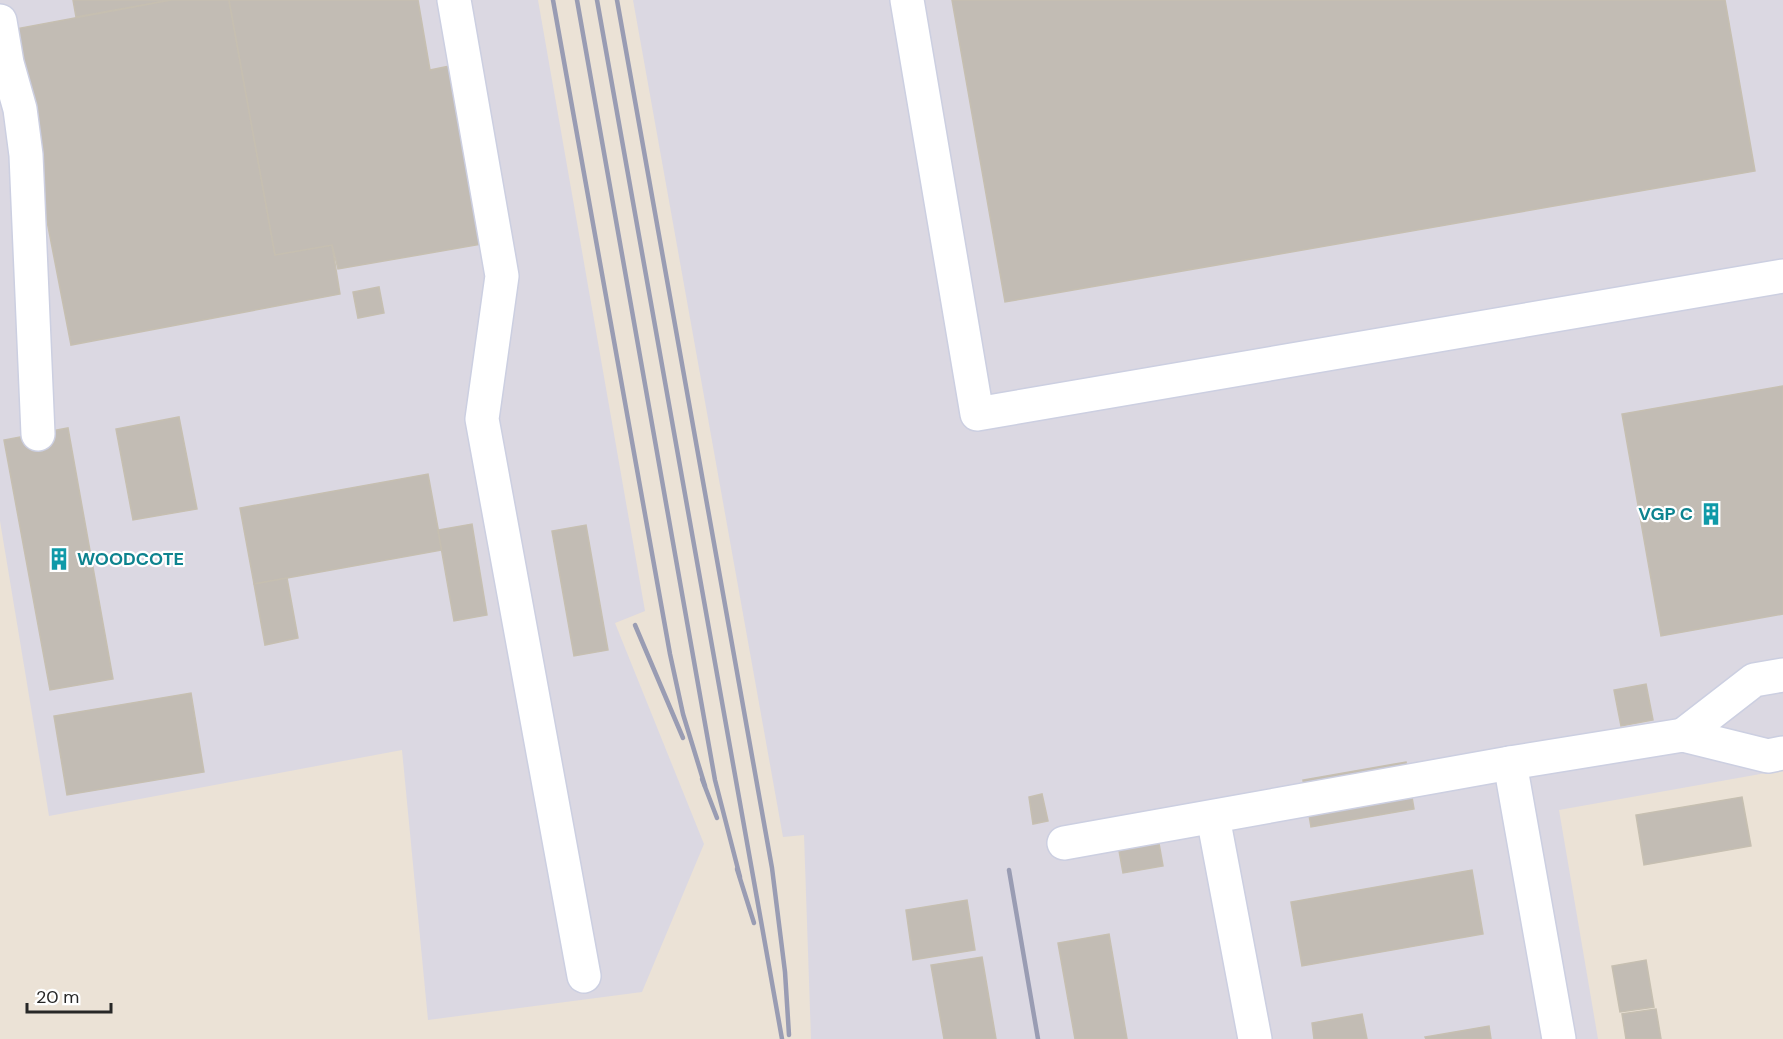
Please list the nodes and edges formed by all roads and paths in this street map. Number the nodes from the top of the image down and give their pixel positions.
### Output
1 (454, 0) edge
2 (907, 0) edge
3 (0, 21) edge
4 (1783, 276) edge
5 (38, 434) dead end
6 (1783, 675) edge
7 (1683, 735) junction
8 (1783, 753) edge
9 (1510, 763) junction
10 (1213, 817) junction
11 (1064, 843) dead end
12 (584, 976) dead end
13 (1255, 1039) edge
14 (1559, 1039) edge

1 - 12 lane
2 - 4 lane
3 - 5 lane
6 - 7 lane
7 - 8 lane
7 - 9 lane
9 - 10 lane
9 - 14 lane
10 - 11 lane
10 - 13 lane

